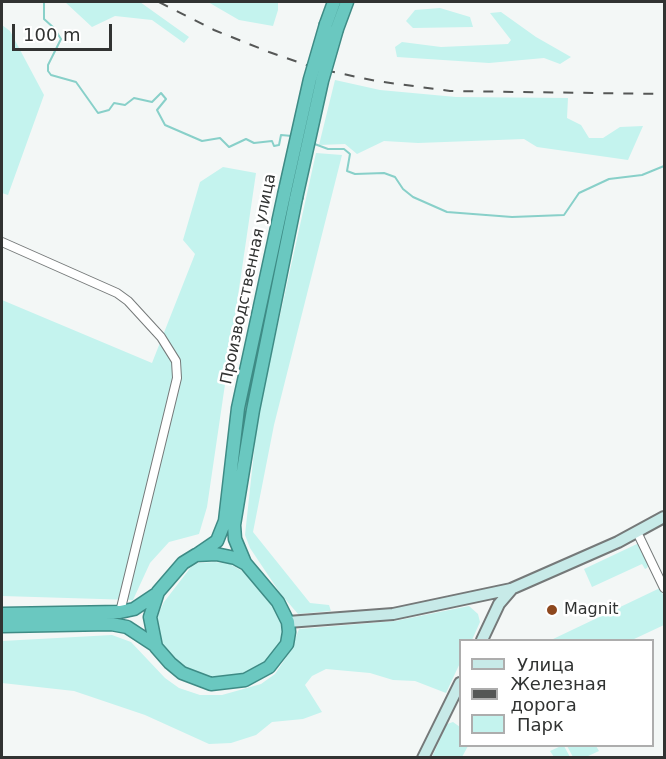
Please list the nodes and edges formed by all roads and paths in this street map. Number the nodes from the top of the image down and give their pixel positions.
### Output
1 (334, 2) edge
2 (347, 2) edge
3 (332, 27) junction
4 (290, 196) junction
5 (2, 242) edge
6 (664, 517) edge
7 (637, 532) junction
8 (196, 555) junction
9 (246, 564) junction
10 (664, 588) edge
11 (511, 589) junction
12 (158, 592) junction
13 (476, 598) junction
14 (120, 612) junction
15 (2, 614) edge
16 (288, 622) junction
17 (489, 625) junction
18 (2, 626) edge
19 (482, 639) edge
20 (156, 646) junction
21 (459, 685) edge
22 (423, 758) edge

1 - 3 highway, Производственная улица
2 - 3 highway, Производственная улица
3 - 4 highway, Производственная улица, bridge
4 - 8 highway, Производственная улица
4 - 9 highway, Производственная улица
5 - 14 street
6 - 7 main road
7 - 10 street
7 - 11 main road
8 - 9 highway
8 - 12 highway
9 - 16 highway
11 - 13 main road
11 - 17 main road
12 - 14 highway
12 - 20 highway
13 - 16 main road
13 - 17 main road
14 - 15 highway
16 - 20 highway
17 - 19 main road
18 - 20 highway
21 - 22 main road

